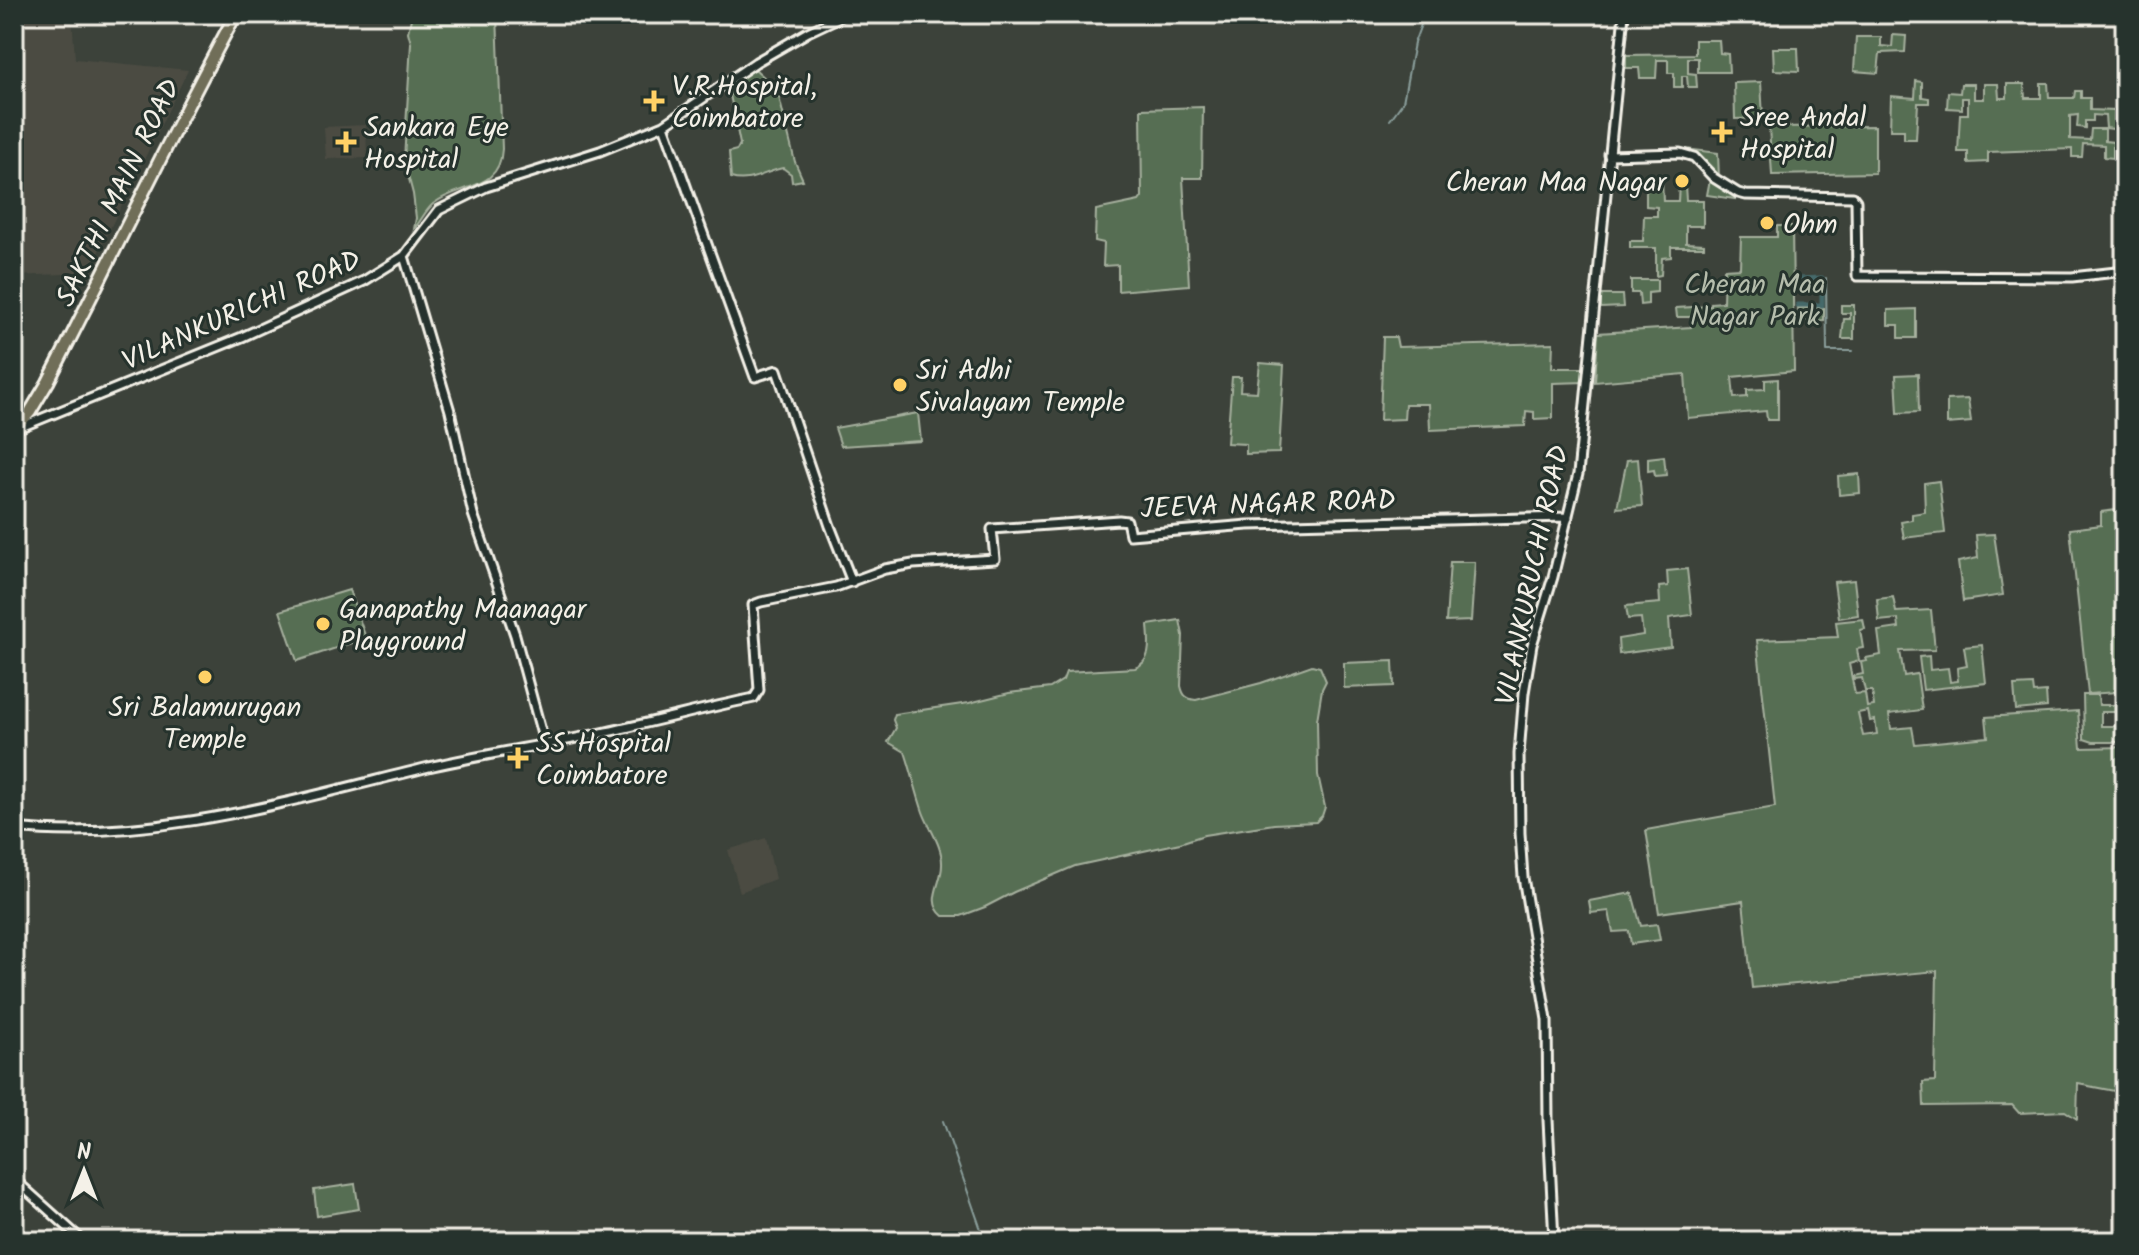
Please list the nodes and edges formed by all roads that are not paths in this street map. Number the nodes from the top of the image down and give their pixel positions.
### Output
1 (233, 14) edge
2 (846, 14) edge
3 (1624, 14) edge
4 (664, 125) junction
5 (1609, 155) junction
6 (404, 256) junction
7 (2125, 271) edge
8 (14, 427) edge
9 (1568, 517) junction
10 (852, 582) junction
11 (544, 742) junction
12 (14, 828) edge
13 (14, 1179) edge
14 (83, 1241) edge
15 (1554, 1241) edge

1 - 8 highway
2 - 4 street, VILANKURICHI ROAD
3 - 5 street, VILANKURUCHI ROAD
4 - 6 street, VILANKURICHI ROAD
4 - 10 street
5 - 7 street
5 - 9 street, VILANKURUCHI ROAD
6 - 8 street, VILANKURICHI ROAD
6 - 11 street
9 - 10 street, JEEVA NAGAR ROAD
9 - 15 street, VILANKURUCHI ROAD
10 - 11 street, JEEVA NAGAR ROAD
11 - 12 street, JEEVA NAGAR ROAD
13 - 14 street

